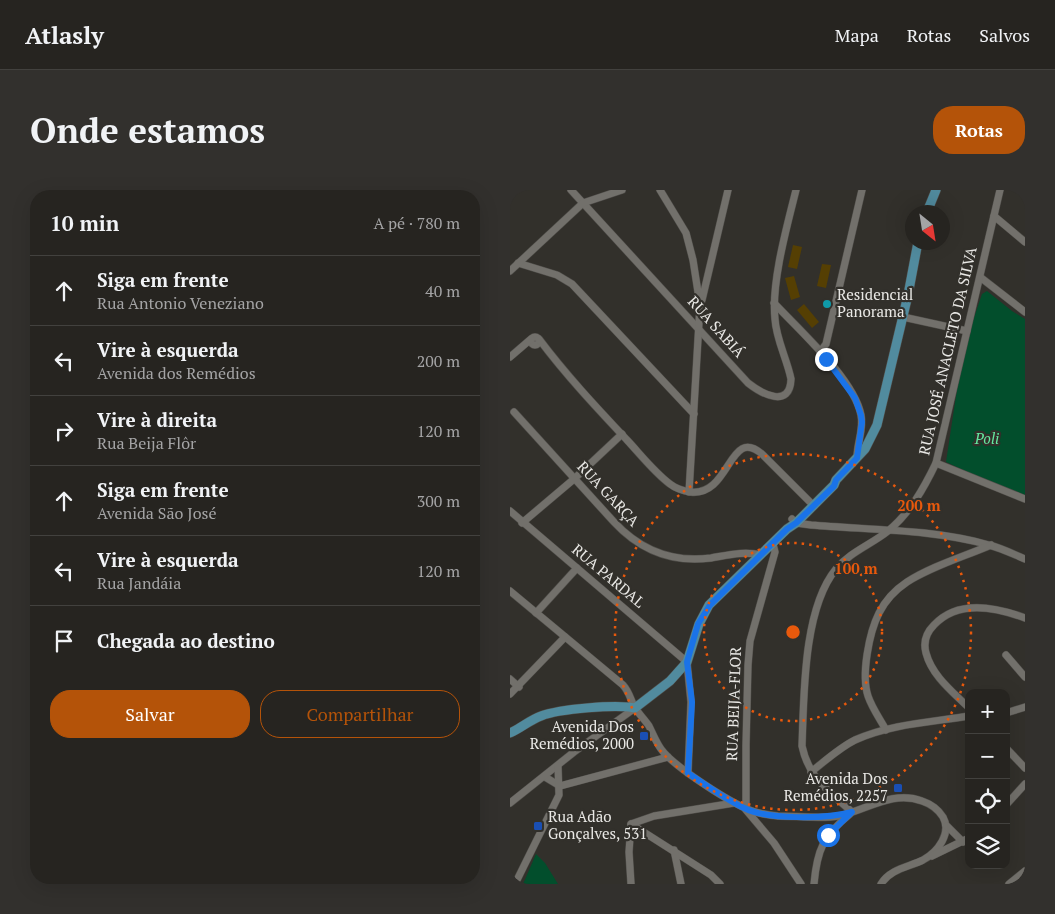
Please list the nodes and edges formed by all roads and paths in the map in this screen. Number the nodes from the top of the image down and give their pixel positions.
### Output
1 (572, 190) edge
2 (622, 190) edge
3 (660, 190) edge
4 (728, 190) edge
5 (796, 190) edge
6 (862, 190) edge
7 (935, 190) edge
8 (1000, 190) edge
9 (583, 203) junction
10 (930, 205) edge
11 (994, 216) junction
12 (1025, 242) edge
13 (916, 250) edge
14 (518, 264) junction
15 (510, 271) edge
16 (696, 276) junction
17 (707, 277) junction
18 (980, 277) junction
19 (774, 303) junction
20 (700, 305) junction
21 (1025, 312) edge
22 (903, 316) junction
23 (699, 328) junction
24 (967, 331) junction
25 (820, 352) junction
26 (510, 357) edge
27 (514, 412) dead end
28 (694, 414) junction
29 (622, 434) junction
30 (857, 458) junction
31 (936, 463) junction
32 (574, 479) junction
33 (689, 492) junction
34 (1025, 499) edge
35 (812, 504) junction
36 (510, 511) edge
37 (796, 520) junction
38 (522, 523) junction
39 (888, 531) junction
40 (773, 544) junction
41 (991, 545) junction
42 (761, 555) junction
43 (1025, 558) edge
44 (577, 568) junction
45 (510, 590) edge
46 (536, 613) junction
47 (1025, 618) edge
48 (565, 637) junction
49 (1006, 655) dead end
50 (687, 662) junction
51 (1024, 675) edge
52 (510, 679) edge
53 (518, 686) junction
54 (510, 694) edge
55 (965, 704) edge
56 (1025, 707) edge
57 (636, 708) junction
58 (1010, 712) edge
59 (965, 717) edge
60 (886, 730) junction
61 (510, 733) edge
62 (1010, 752) edge
63 (668, 757) junction
64 (558, 766) junction
65 (1025, 768) edge
66 (811, 772) junction
67 (688, 773) junction
68 (545, 777) junction
69 (1025, 784) edge
70 (560, 786) junction
71 (1010, 801) edge
72 (734, 802) junction
73 (510, 803) edge
74 (746, 809) junction
75 (852, 812) junction
76 (770, 815) junction
77 (631, 824) junction
78 (947, 826) junction
79 (762, 829) junction
80 (965, 839) edge
81 (965, 840) edge
82 (674, 850) junction
83 (924, 859) junction
84 (1025, 871) edge
85 (515, 884) edge
86 (631, 884) edge
87 (681, 884) edge
88 (720, 884) edge
89 (801, 884) edge
90 (814, 884) edge
91 (881, 884) edge
92 (1009, 884) edge

1 - 9 street, RUA SABIÁ
2 - 9 street
3 - 16 street
4 - 17 street
5 - 19 street
6 - 25 street
7 - 10 main road
8 - 11 street, RUA JOSÉ ANACLETO DA SILVA
9 - 14 street
9 - 23 street, RUA SABIÁ
11 - 12 street
11 - 18 street, RUA JOSÉ ANACLETO DA SILVA
13 - 22 main road
14 - 15 street
14 - 28 street
16 - 17 street
16 - 20 street
17 - 20 street
18 - 21 street
18 - 24 street, RUA JOSÉ ANACLETO DA SILVA
19 - 23 street, RUA SABIÁ
19 - 25 street
20 - 23 street
22 - 24 street
22 - 30 main road
23 - 28 street
24 - 31 street, RUA JOSÉ ANACLETO DA SILVA
25 - 30 street
26 - 29 street
27 - 32 street, RUA GARÇA
28 - 33 street
29 - 32 street
29 - 33 street
30 - 35 main road
31 - 34 street
31 - 39 street, RUA JOSÉ ANACLETO DA SILVA
32 - 38 street
32 - 42 street, RUA GARÇA
33 - 35 street
35 - 37 main road
36 - 38 street, RUA PARDAL
37 - 39 street
37 - 40 main road
38 - 44 street, RUA PARDAL
39 - 41 street
39 - 66 street, RUA JOSÉ ANACLETO DA SILVA
40 - 42 main road
40 - 74 street, RUA BEIJA-FLOR
41 - 43 street
41 - 60 street
42 - 50 main road
44 - 46 street
44 - 50 street, RUA PARDAL
45 - 46 street
46 - 48 street
47 - 55 street
48 - 53 street
48 - 57 street
49 - 51 street
50 - 57 main road
50 - 67 street
52 - 53 street
53 - 54 street
56 - 58 street
57 - 61 main road
57 - 63 street
57 - 64 street
59 - 60 street
60 - 66 street
62 - 65 street
63 - 67 street
63 - 70 street
64 - 68 street
64 - 70 street
66 - 75 street, RUA JOSÉ ANACLETO DA SILVA
67 - 72 street
68 - 70 street
68 - 73 street
69 - 71 street
70 - 85 street
72 - 74 street
72 - 77 street
74 - 76 street
74 - 79 street
75 - 76 street
75 - 78 street
75 - 90 street
76 - 79 street
77 - 82 street
77 - 86 street
78 - 80 street
78 - 83 street
79 - 89 street
81 - 83 street
82 - 87 street
82 - 88 street
83 - 91 street
84 - 92 street

